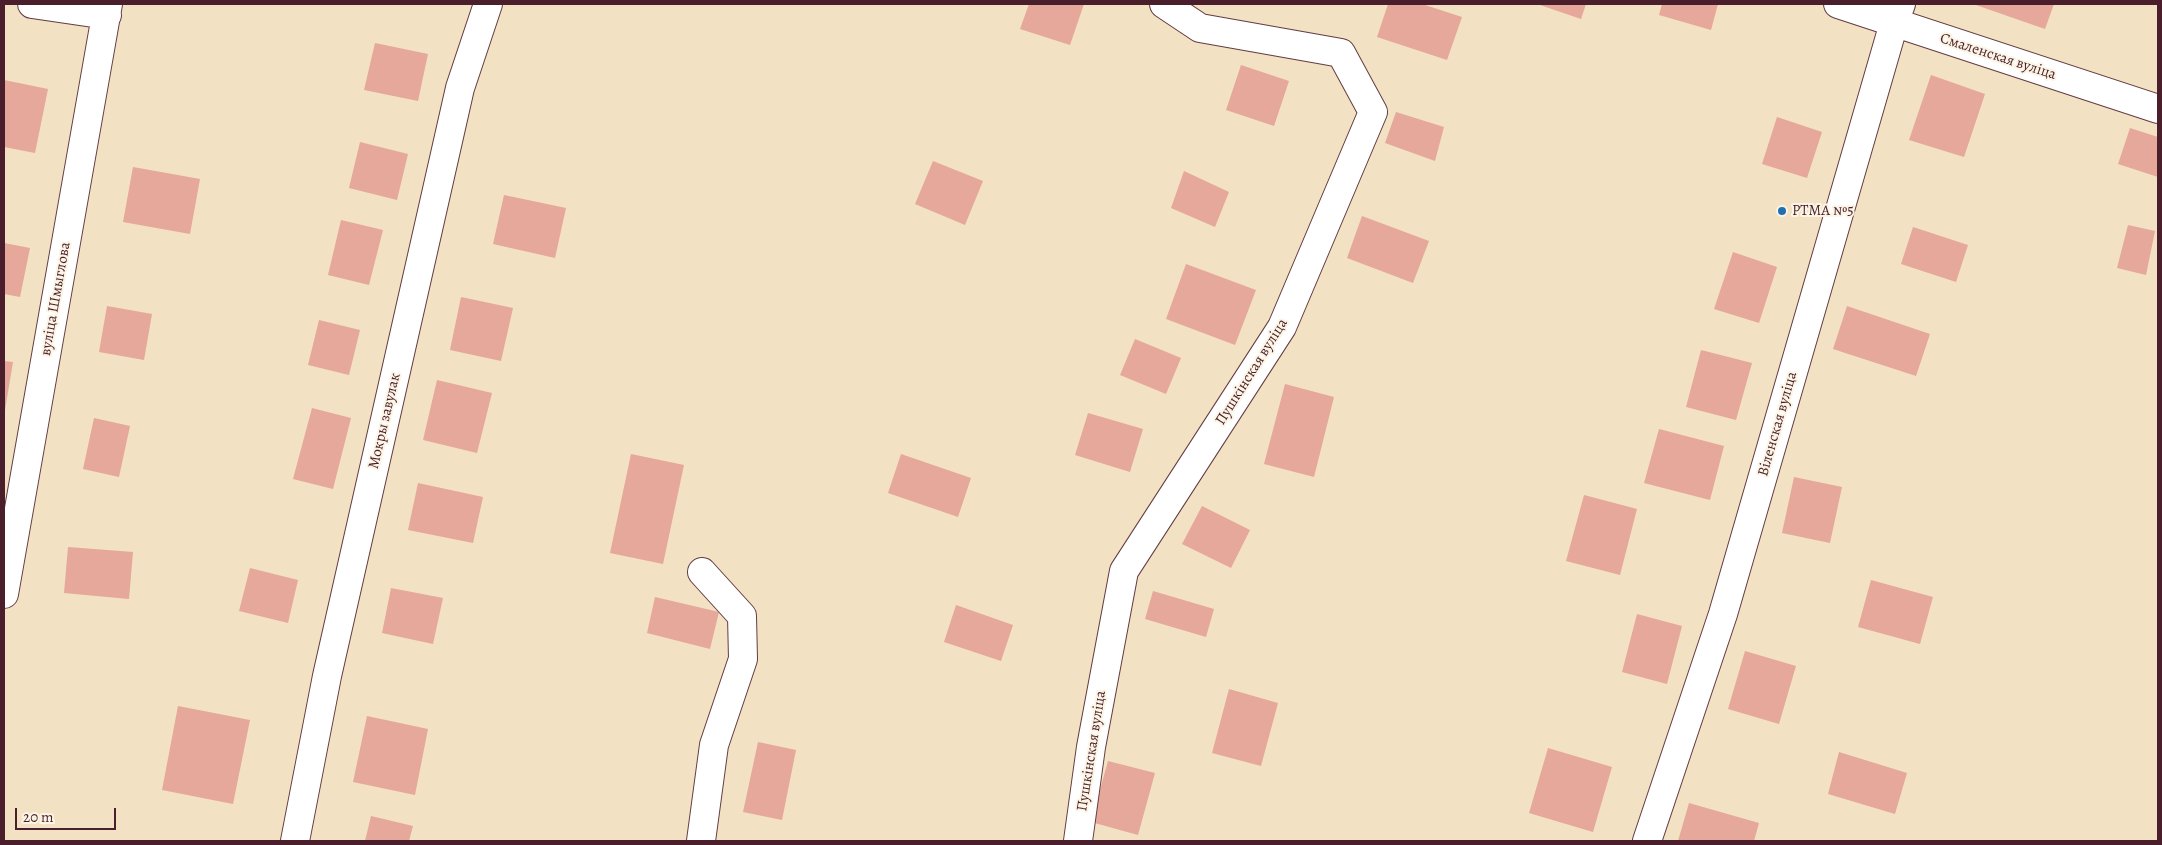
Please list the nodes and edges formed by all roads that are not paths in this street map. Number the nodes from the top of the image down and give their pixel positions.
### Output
1 (32, 4) edge
2 (488, 4) edge
3 (1164, 4) edge
4 (1838, 4) edge
5 (107, 10) edge
6 (1898, 13) edge
7 (2158, 109) edge
8 (702, 572) dead end
9 (4, 594) edge
10 (295, 841) edge
11 (701, 841) edge
12 (1078, 841) edge
13 (1647, 841) edge

1 - 5 street
2 - 10 street, Мокры завулак
3 - 12 street, Пушкінская вуліца
4 - 6 street, Смаленская вуліца
5 - 9 street, вуліца Шмыглова
6 - 7 street, Смаленская вуліца
6 - 13 street, Віленская вуліца
8 - 11 street

